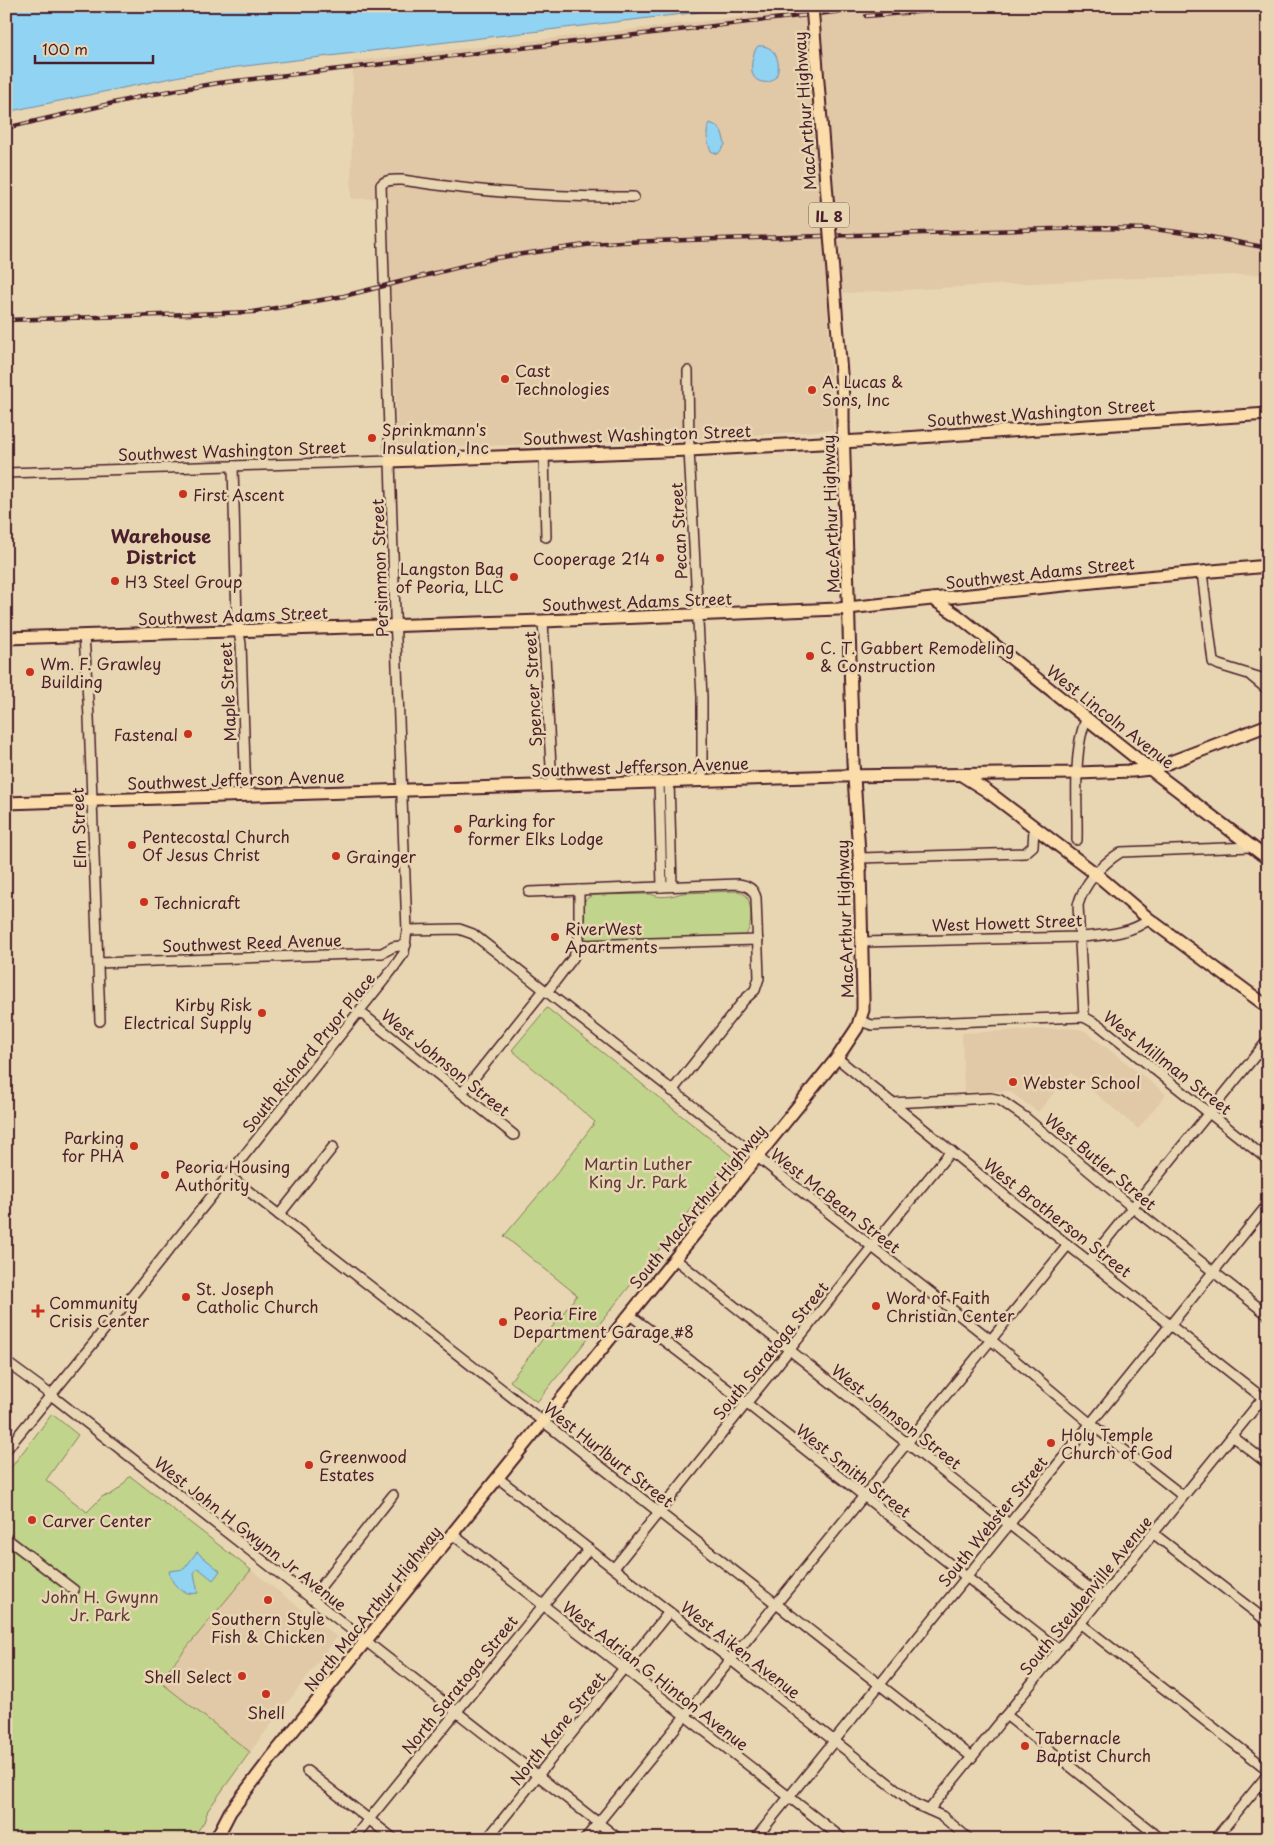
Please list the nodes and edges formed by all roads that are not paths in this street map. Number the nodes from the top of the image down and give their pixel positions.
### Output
1 (812, 6) edge
2 (634, 198) dead end
3 (688, 371) dead end
4 (1268, 414) edge
5 (843, 442) junction
6 (689, 450) junction
7 (544, 454) junction
8 (390, 461) junction
9 (233, 466) junction
10 (6, 473) edge
11 (546, 537) dead end
12 (1268, 566) edge
13 (1202, 572) junction
14 (933, 599) junction
15 (849, 608) junction
16 (697, 615) junction
17 (543, 621) junction
18 (395, 626) junction
19 (239, 631) junction
20 (84, 636) junction
21 (6, 638) edge
22 (1247, 673) junction
23 (1268, 680) edge
24 (1268, 690) edge
25 (1087, 718) junction
26 (1268, 725) edge
27 (1150, 768) junction
28 (1078, 773) junction
29 (961, 775) junction
30 (854, 776) junction
31 (702, 780) junction
32 (664, 782) junction
33 (552, 785) junction
34 (401, 790) junction
35 (246, 796) junction
36 (92, 801) junction
37 (6, 803) edge
38 (1034, 828) junction
39 (1077, 840) dead end
40 (1252, 847) junction
41 (860, 858) junction
42 (1268, 859) edge
43 (1096, 874) junction
44 (662, 886) junction
45 (672, 886) junction
46 (579, 890) junction
47 (529, 892) dead end
48 (1149, 919) junction
49 (407, 930) junction
50 (1081, 937) junction
51 (758, 940) junction
52 (862, 942) junction
53 (406, 945) junction
54 (579, 945) junction
55 (98, 963) junction
56 (545, 991) junction
57 (1268, 1008) edge
58 (360, 1012) junction
59 (1084, 1017) junction
60 (100, 1020) dead end
61 (860, 1021) junction
62 (1268, 1040) edge
63 (837, 1058) junction
64 (672, 1091) junction
65 (462, 1092) junction
66 (891, 1103) junction
67 (1209, 1114) junction
68 (514, 1136) dead end
69 (333, 1147) dead end
70 (951, 1151) junction
71 (756, 1157) junction
72 (1268, 1160) edge
73 (228, 1175) junction
74 (1268, 1204) edge
75 (1133, 1208) junction
76 (279, 1215) junction
77 (1068, 1245) junction
78 (872, 1247) junction
79 (675, 1259) junction
80 (1090, 1261) junction
81 (1213, 1271) junction
82 (630, 1315) junction
83 (1268, 1315) edge
84 (1170, 1326) junction
85 (990, 1340) junction
86 (789, 1350) junction
87 (6, 1362) edge
88 (51, 1395) junction
89 (1262, 1398) joint
90 (746, 1403) junction
91 (544, 1422) junction
92 (1091, 1424) junction
93 (1232, 1436) junction
94 (907, 1443) junction
95 (6, 1450) edge
96 (1268, 1464) edge
97 (498, 1478) junction
98 (393, 1495) dead end
99 (1183, 1496) junction
100 (864, 1497) junction
101 (658, 1512) junction
102 (1009, 1524) junction
103 (452, 1534) junction
104 (1154, 1534) junction
105 (6, 1538) edge
106 (588, 1549) junction
107 (614, 1568) junction
108 (966, 1577) junction
109 (74, 1590) dead end
110 (1102, 1598) junction
111 (311, 1599) junction
112 (776, 1604) junction
113 (543, 1606) junction
114 (670, 1612) junction
115 (1268, 1622) edge
116 (1081, 1624) junction
117 (365, 1642) junction
118 (1060, 1650) junction
119 (731, 1660) junction
120 (624, 1669) junction
121 (879, 1684) junction
122 (456, 1712) junction
123 (1006, 1715) junction
124 (686, 1716) junction
125 (833, 1740) junction
126 (972, 1757) junction
127 (271, 1758) junction
128 (1268, 1769) edge
129 (307, 1771) dead end
130 (1268, 1774) edge
131 (538, 1776) junction
132 (789, 1796) junction
133 (929, 1810) junction
134 (369, 1819) junction
135 (598, 1822) junction
136 (208, 1839) edge
137 (216, 1839) edge
138 (353, 1839) edge
139 (394, 1839) edge
140 (487, 1839) edge
141 (585, 1839) edge
142 (619, 1839) edge
143 (755, 1839) edge
144 (843, 1839) edge
145 (970, 1839) edge
146 (1161, 1839) edge
147 (1216, 1839) edge

1 - 5 main road, MacArthur Highway / IL 8, bridge
2 - 8 street, Persimmon Street
3 - 6 street, Pecan Street
4 - 5 main road, Southwest Washington Street
5 - 6 main road, Southwest Washington Street
5 - 15 main road, MacArthur Highway / IL 8
6 - 7 main road, Southwest Washington Street
6 - 16 street, Pecan Street
7 - 8 main road, Southwest Washington Street
7 - 11 street
8 - 9 street, Southwest Washington Street
8 - 18 street, Persimmon Street
9 - 10 street, Southwest Washington Street
9 - 19 street, Maple Street
12 - 13 main road, Southwest Adams Street
13 - 14 main road, Southwest Adams Street
13 - 22 street
14 - 15 main road, Southwest Adams Street
14 - 25 main road, West Lincoln Avenue
15 - 16 main road, Southwest Adams Street
15 - 30 main road, MacArthur Highway / IL 8
16 - 17 main road, Southwest Adams Street
16 - 31 street, Pecan Street
17 - 18 main road, Southwest Adams Street
17 - 33 street, Spencer Street
18 - 19 main road, Southwest Adams Street
18 - 34 street, Persimmon Street
19 - 20 main road, Southwest Adams Street
19 - 35 street, Maple Street
20 - 21 main road, Southwest Adams Street
20 - 36 street, Elm Street
22 - 23 street
22 - 24 street
25 - 27 main road, West Lincoln Avenue
25 - 28 street
26 - 27 main road, Southwest Jefferson Avenue
27 - 28 main road, Southwest Jefferson Avenue
27 - 40 main road, West Lincoln Avenue
28 - 29 main road, Southwest Jefferson Avenue
28 - 39 street
29 - 30 main road, Southwest Jefferson Avenue
29 - 38 main road
30 - 31 main road, Southwest Jefferson Avenue
30 - 41 main road, MacArthur Highway
31 - 32 main road, Southwest Jefferson Avenue
32 - 33 main road, Southwest Jefferson Avenue
32 - 44 street
32 - 45 street
33 - 34 main road, Southwest Jefferson Avenue
34 - 35 main road, Southwest Jefferson Avenue
34 - 49 street, Persimmon Street
35 - 36 main road, Southwest Jefferson Avenue
36 - 37 main road, Southwest Jefferson Avenue
36 - 55 street, Elm Street
38 - 41 street
38 - 43 main road
40 - 42 main road, West Lincoln Avenue
40 - 43 street
41 - 52 main road, MacArthur Highway
43 - 48 main road
43 - 50 street
44 - 45 street
44 - 46 street
45 - 51 street
46 - 47 street
46 - 54 street
48 - 50 street, West Howett Street
48 - 57 main road
49 - 53 street, Persimmon Street
49 - 56 street, West McBean Street
50 - 52 street, West Howett Street
50 - 59 street
51 - 54 street
51 - 64 street
52 - 61 main road, MacArthur Highway
53 - 55 street, Southwest Reed Avenue
53 - 58 street, South Richard Pryor Place
54 - 56 street
55 - 60 street, Elm Street
56 - 64 street, West McBean Street
56 - 65 street
58 - 65 street, West Johnson Street
58 - 73 street, South Richard Pryor Place
59 - 61 street, West Millman Street
59 - 67 street, West Millman Street
61 - 63 main road, South MacArthur Highway
62 - 67 street
63 - 66 street, West Brotherson Street
63 - 71 main road, South MacArthur Highway
64 - 71 street, West McBean Street
65 - 68 street, West Johnson Street
66 - 70 street, West Brotherson Street
66 - 75 street, West Butler Street
67 - 72 street, West Millman Street
67 - 75 street
69 - 76 street
70 - 77 street, West Brotherson Street
70 - 78 street, South Saratoga Street
71 - 78 street, West McBean Street
71 - 79 main road, South MacArthur Highway
73 - 76 street, West Hurlburt Street
73 - 88 street, South Richard Pryor Place
74 - 81 street, South Webster Street
75 - 80 street
75 - 81 street, West Butler Street
76 - 91 street, West Hurlburt Street
77 - 80 street, West Brotherson Street
77 - 85 street
78 - 85 street, West McBean Street
78 - 86 street, South Saratoga Street
79 - 82 main road, South MacArthur Highway
79 - 86 street, West Johnson Street
80 - 84 street, West Brotherson Street
81 - 83 street, West Butler Street
81 - 84 street, South Webster Street
82 - 90 street, West Smith Street
82 - 91 main road, South MacArthur Highway
84 - 89 street, West Brotherson Street
84 - 92 street, South Webster Street
85 - 92 street, West McBean Street
85 - 94 street
86 - 90 street, South Saratoga Street
86 - 94 street, West Johnson Street
87 - 88 street, West John H Gwynn Jr Avenue
88 - 95 street, South Richard Pryor Place
88 - 111 street, West John H Gwynn Jr Avenue
89 - 93 street, South Steubenville Avenue
90 - 100 street, West Smith Street
90 - 101 street, South Saratoga Street
91 - 97 main road, South MacArthur Highway
91 - 101 street, West Hurlburt Street
92 - 99 street, West McBean Street
92 - 102 street, South Webster Street
93 - 96 street
93 - 99 street, South Steubenville Avenue
94 - 100 street
94 - 102 street, West Johnson Street
97 - 103 main road, North MacArthur Highway
97 - 106 street, West Aiken Avenue
98 - 111 street
99 - 104 street, South Steubenville Avenue
100 - 108 street, West Smith Street
100 - 112 street
101 - 107 street, South Saratoga Street
101 - 112 street, West Hurlburt Street
102 - 108 street, South Webster Street
102 - 110 street, West Johnson Street
103 - 113 street, West Adrian G Hinton Avenue
103 - 117 main road, North MacArthur Highway
104 - 110 street, South Steubenville Avenue
104 - 115 street
105 - 109 street
106 - 107 street, West Aiken Avenue
106 - 113 street, North Saratoga Street
107 - 114 street, West Aiken Avenue
108 - 118 street, West Smith Street
108 - 121 street, South Webster Street
110 - 116 street, South Steubenville Avenue
111 - 117 street, West John H Gwynn Jr Avenue
112 - 119 street
112 - 121 street, West Hurlburt Street
113 - 120 street, West Adrian G Hinton Avenue
113 - 122 street, North Saratoga Street
114 - 119 street, West Aiken Avenue
114 - 120 street, North Kane Street
116 - 118 street, South Steubenville Avenue
116 - 128 street
117 - 122 street, West John H Gwynn Jr Avenue
117 - 127 main road, North MacArthur Highway
118 - 123 street, South Steubenville Avenue
119 - 124 street
119 - 125 street, West Aiken Avenue
120 - 124 street, West Adrian G Hinton Avenue
120 - 131 street, North Kane Street
121 - 125 street, South Webster Street
121 - 126 street, West Hurlburt Street
122 - 131 street, West John H Gwynn Jr Avenue
122 - 134 street, North Saratoga Street
123 - 126 street, South Steubenville Avenue
123 - 146 street
124 - 132 street, West Adrian G Hinton Avenue
124 - 135 street
125 - 132 street, South Webster Street
125 - 133 street, West Aiken Avenue
126 - 133 street, South Steubenville Avenue
127 - 136 main road, North MacArthur Highway
127 - 137 main road, North MacArthur Highway
129 - 134 street
130 - 147 street
131 - 135 street, West John H Gwynn Jr Avenue
131 - 140 street, North Kane Street
132 - 143 street, South Webster Street
132 - 144 street, West Adrian G Hinton Avenue
133 - 145 street, West Aiken Avenue
134 - 138 street, North Saratoga Street
134 - 139 street
135 - 141 street
135 - 142 street, West John H Gwynn Jr Avenue

